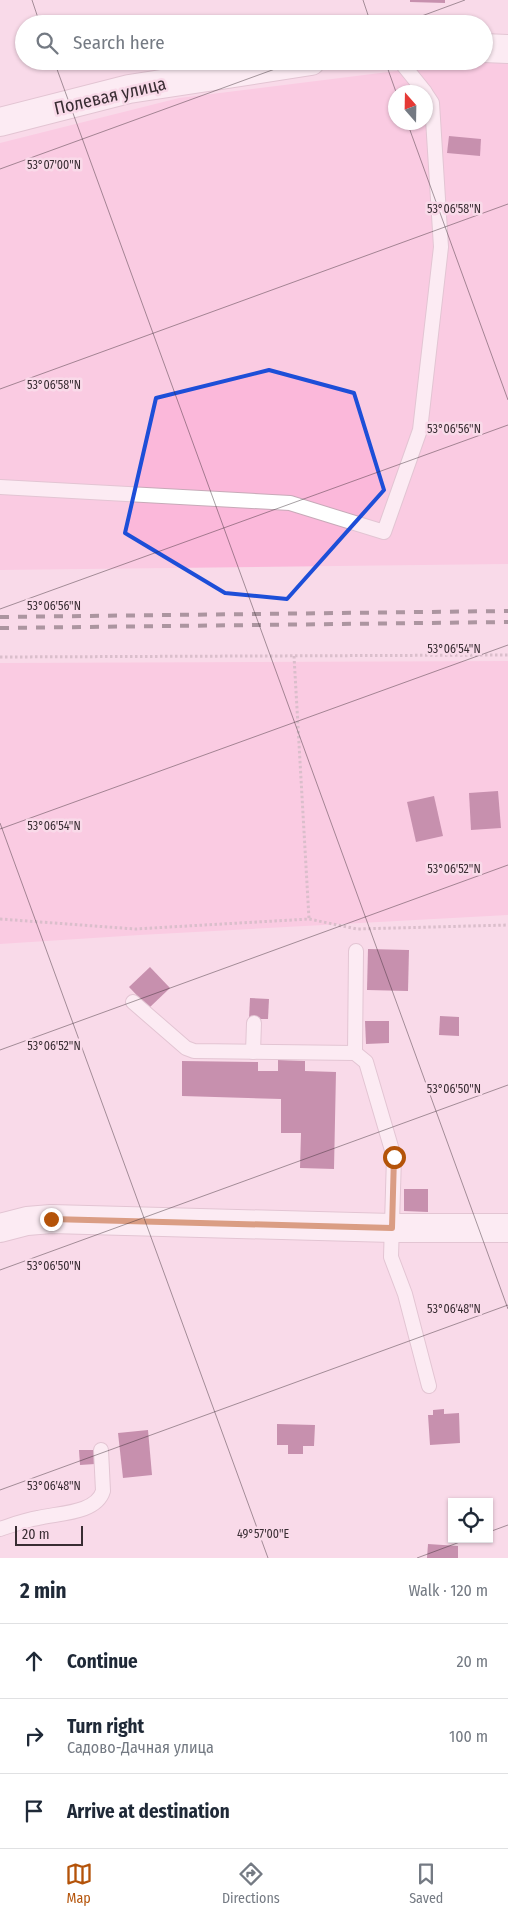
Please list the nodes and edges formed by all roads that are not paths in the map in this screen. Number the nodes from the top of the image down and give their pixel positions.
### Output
1 (493, 48) edge
2 (508, 49) edge
3 (252, 70) edge
4 (407, 70) edge
5 (419, 85) edge
6 (433, 118) edge
7 (0, 122) edge
8 (0, 486) edge
9 (356, 951) dead end
10 (133, 1002) dead end
11 (254, 1023) dead end
12 (253, 1052) junction
13 (355, 1053) junction
14 (0, 1228) edge
15 (392, 1228) junction
16 (508, 1228) edge
17 (428, 1386) dead end
18 (100, 1450) dead end
19 (0, 1529) edge

1 - 2 street
3 - 7 street, Полевая улица
4 - 5 lane
6 - 8 lane
9 - 13 lane
10 - 12 lane
11 - 12 lane
12 - 13 lane
13 - 15 lane
14 - 15 street
15 - 16 street
15 - 17 lane
18 - 19 lane

